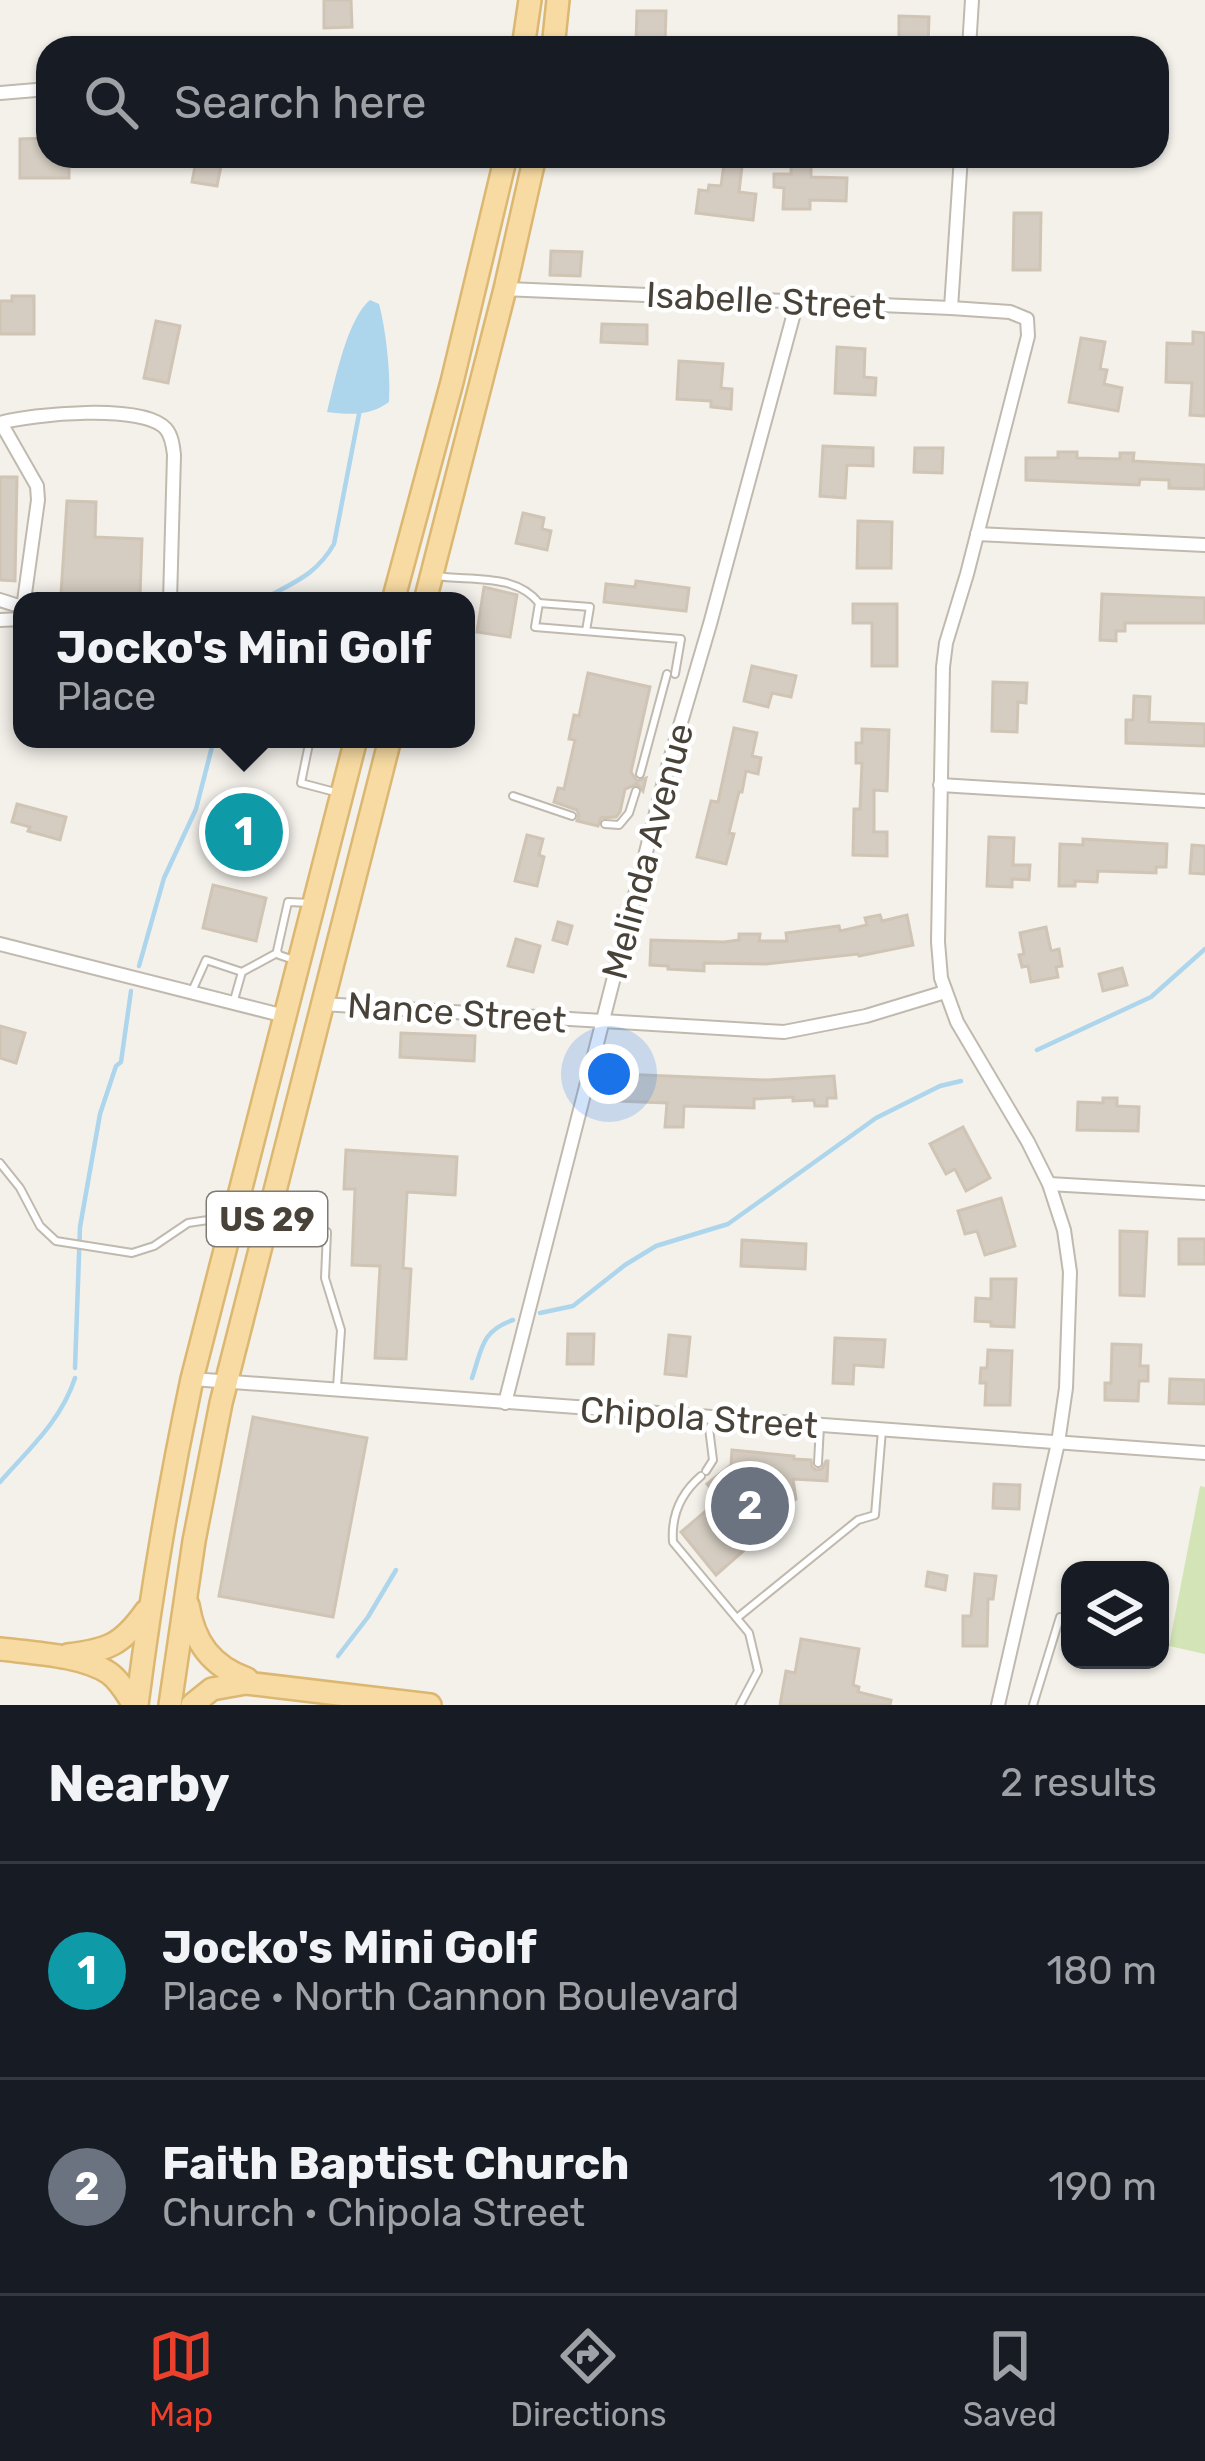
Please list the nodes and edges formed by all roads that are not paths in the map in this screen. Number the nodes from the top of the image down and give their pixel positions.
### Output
1 (530, 0) edge
2 (558, 0) edge
3 (972, 0) edge
4 (526, 36) edge
5 (554, 36) edge
6 (970, 36) edge
7 (36, 90) edge
8 (0, 92) edge
9 (503, 168) edge
10 (532, 168) edge
11 (961, 168) edge
12 (505, 289) junction
13 (797, 302) junction
14 (952, 308) junction
15 (0, 423) edge
16 (977, 534) junction
17 (1205, 544) edge
18 (432, 575) junction
19 (25, 592) edge
20 (170, 592) edge
21 (395, 592) edge
22 (427, 592) edge
23 (538, 603) junction
24 (586, 632) junction
25 (308, 748) edge
26 (354, 748) edge
27 (388, 748) edge
28 (640, 775) dead end
29 (940, 785) junction
30 (636, 791) dead end
31 (342, 794) junction
32 (513, 796) dead end
33 (1205, 801) edge
34 (572, 816) dead end
35 (605, 824) dead end
36 (0, 944) edge
37 (288, 957) junction
38 (242, 972) junction
39 (945, 992) junction
40 (192, 993) junction
41 (233, 1003) junction
42 (322, 1004) junction
43 (285, 1016) junction
44 (603, 1022) junction
45 (0, 1163) edge
46 (1049, 1184) junction
47 (1205, 1193) edge
48 (234, 1217) junction
49 (264, 1230) junction
50 (192, 1379) junction
51 (226, 1383) junction
52 (337, 1391) junction
53 (506, 1403) junction
54 (717, 1418) junction
55 (820, 1426) junction
56 (882, 1430) junction
57 (1058, 1443) junction
58 (1205, 1453) edge
59 (818, 1463) dead end
60 (189, 1572) junction
61 (149, 1606) junction
62 (1060, 1617) dead end
63 (737, 1618) junction
64 (0, 1649) edge
65 (56, 1656) junction
66 (265, 1684) junction
67 (303, 1688) junction
68 (136, 1705) edge
69 (170, 1705) edge
70 (192, 1705) edge
71 (341, 1705) edge
72 (430, 1705) edge
73 (740, 1705) edge
74 (998, 1705) edge
75 (1034, 1705) edge

1 - 4 main road
2 - 5 main road
3 - 6 street
7 - 8 street
9 - 21 main road
10 - 12 main road
11 - 14 street
12 - 13 street, Isabelle Street
12 - 18 main road
13 - 14 street, Isabelle Street
13 - 44 street, Melinda Avenue
14 - 16 street, Isabelle Street
15 - 19 street
15 - 20 street
16 - 17 street
16 - 29 street
18 - 22 main road
18 - 23 lane
23 - 24 lane
23 - 24 lane
24 - 28 lane
25 - 31 lane
26 - 31 main road, US 29
27 - 42 main road, US 29
29 - 33 street
29 - 39 street
30 - 35 lane
31 - 37 main road, US 29
32 - 34 lane
36 - 40 street
37 - 38 lane
37 - 43 main road, US 29
38 - 40 lane
38 - 41 lane
39 - 44 street, Nance Street
39 - 46 street
40 - 41 street
41 - 43 street
42 - 44 street, Nance Street
42 - 49 main road, US 29
43 - 48 main road, US 29
44 - 53 street, Melinda Avenue
45 - 48 lane
46 - 47 street
46 - 57 street
48 - 50 main road, US 29
49 - 51 main road, US 29
49 - 52 lane
50 - 51 street, Chipola Street
50 - 61 main road, US 29
51 - 52 street, Chipola Street
51 - 60 main road, US 29
52 - 53 street, Chipola Street
53 - 54 street, Chipola Street
54 - 55 street, Chipola Street
54 - 63 lane
55 - 56 street, Chipola Street
55 - 59 lane
56 - 57 street, Chipola Street
56 - 63 lane
57 - 58 street, Chipola Street
57 - 74 street
60 - 66 main road
60 - 69 main road, US 29
61 - 65 main road
61 - 68 main road, US 29
62 - 75 lane
63 - 73 lane
64 - 65 main road
65 - 68 main road
66 - 67 main road
66 - 70 main road
67 - 71 main road
67 - 72 main road

